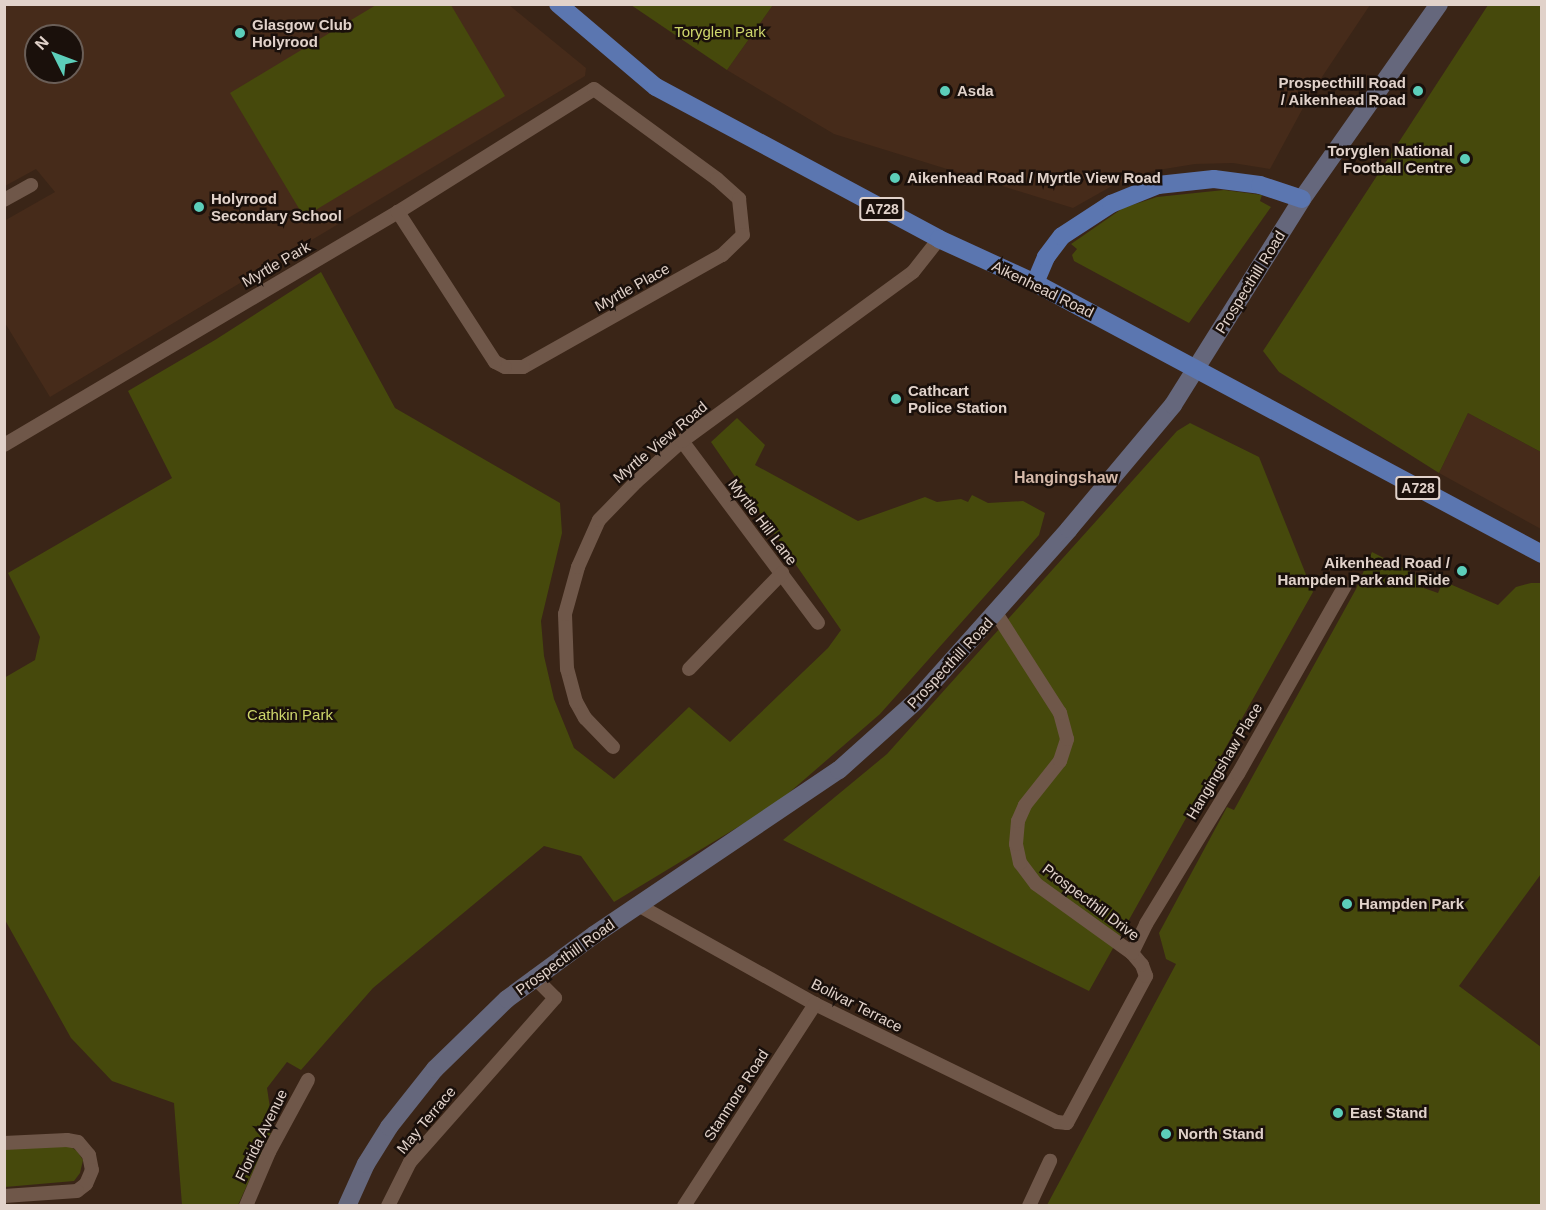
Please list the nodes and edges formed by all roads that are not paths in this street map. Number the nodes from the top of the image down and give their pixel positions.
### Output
1 (558, 4) edge
2 (1439, 4) edge
3 (594, 89) joint
4 (31, 185) dead end
5 (1302, 198) junction
6 (4, 200) edge
7 (398, 212) junction
8 (939, 239) junction
9 (1035, 282) junction
10 (1196, 368) junction
11 (682, 441) junction
12 (4, 446) edge
13 (1542, 554) edge
14 (782, 573) junction
15 (1345, 586) dead end
16 (996, 613) junction
17 (818, 623) dead end
18 (689, 669) dead end
19 (613, 747) dead end
20 (638, 905) junction
21 (1132, 953) junction
22 (534, 977) junction
23 (815, 1004) junction
24 (308, 1080) dead end
25 (1067, 1123) joint
26 (4, 1143) edge
27 (1050, 1161) dead end
28 (4, 1197) edge
29 (246, 1206) edge
30 (347, 1206) edge
31 (388, 1206) edge
32 (684, 1206) edge
33 (1029, 1206) edge

1 - 8 main road, Aikenhead Road / A728
2 - 5 main road, Prospecthill Road
3 - 7 street, Myrtle Park
3 - 7 street, Myrtle Place
4 - 6 street
5 - 9 main road
5 - 10 main road, Prospecthill Road
7 - 12 street, Myrtle Park
8 - 9 main road, Aikenhead Road / A728
8 - 11 street, Myrtle View Road
9 - 10 main road, Aikenhead Road / A728
10 - 13 main road, Aikenhead Road / A728
10 - 16 main road, Prospecthill Road
11 - 14 street, Myrtle Hill Lane
11 - 19 street, Myrtle View Road
14 - 17 street, Myrtle Hill Lane
14 - 18 street
15 - 21 street, Hangingshaw Place
16 - 20 main road, Prospecthill Road
16 - 21 street, Prospecthill Drive
20 - 22 main road, Prospecthill Road
20 - 23 street, Bolivar Terrace
21 - 25 street, Prospecthill Drive
22 - 30 main road, Prospecthill Road
22 - 31 street, May Terrace
23 - 25 street, Bolivar Terrace
23 - 32 street, Stanmore Road
24 - 29 street, Florida Avenue
26 - 28 street
27 - 33 street

